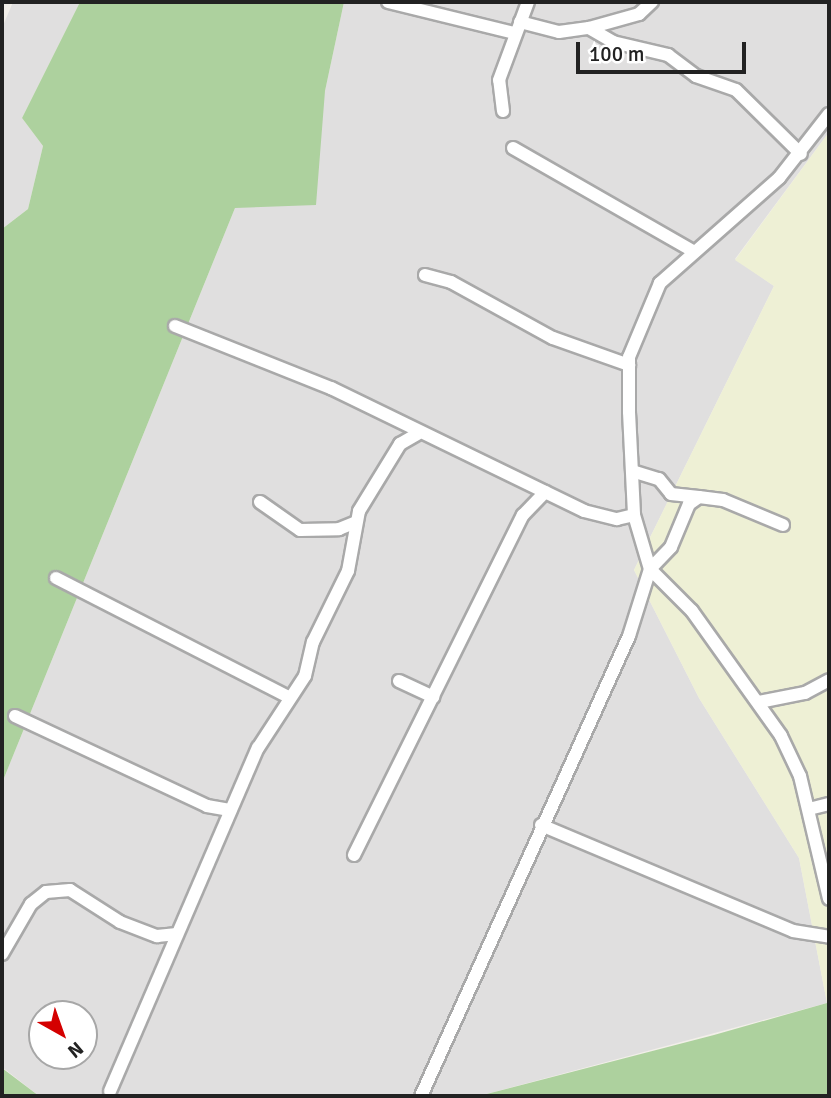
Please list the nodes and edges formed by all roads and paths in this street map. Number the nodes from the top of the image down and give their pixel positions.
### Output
1 (388, 2) edge
2 (528, 2) edge
3 (652, 2) edge
4 (517, 28) junction
5 (589, 28) junction
6 (503, 111) dead end
7 (829, 114) edge
8 (513, 148) dead end
9 (801, 154) junction
10 (691, 250) junction
11 (425, 275) dead end
12 (176, 326) dead end
13 (629, 365) junction
14 (417, 434) junction
15 (632, 471) junction
16 (545, 492) junction
17 (699, 497) junction
18 (260, 502) dead end
19 (634, 515) junction
20 (356, 522) junction
21 (783, 525) dead end
22 (650, 569) junction
23 (56, 578) dead end
24 (829, 680) edge
25 (399, 681) dead end
26 (287, 696) junction
27 (434, 697) junction
28 (759, 702) junction
29 (15, 716) dead end
30 (829, 804) edge
31 (809, 809) junction
32 (230, 810) junction
33 (541, 825) junction
34 (354, 855) dead end
35 (829, 899) edge
36 (177, 934) junction
37 (829, 937) edge
38 (2, 954) edge
39 (110, 1091) dead end
40 (421, 1096) edge

1 - 4 street
2 - 4 street
3 - 5 street
4 - 5 street
4 - 6 street
5 - 9 street
7 - 9 street
8 - 10 street
9 - 10 street
10 - 13 street
11 - 13 street
12 - 14 street
13 - 15 street
14 - 16 street
14 - 20 street
15 - 17 street
15 - 19 street
16 - 19 street
16 - 27 street
17 - 21 street
17 - 22 street
18 - 20 street
19 - 22 street
20 - 26 street
22 - 28 street
22 - 33 street
23 - 26 street
24 - 28 street
25 - 27 street
26 - 32 street
27 - 34 street
28 - 31 street
29 - 32 street
30 - 31 street
31 - 35 street
32 - 36 street
33 - 37 street
33 - 40 street
36 - 38 street
36 - 39 street

